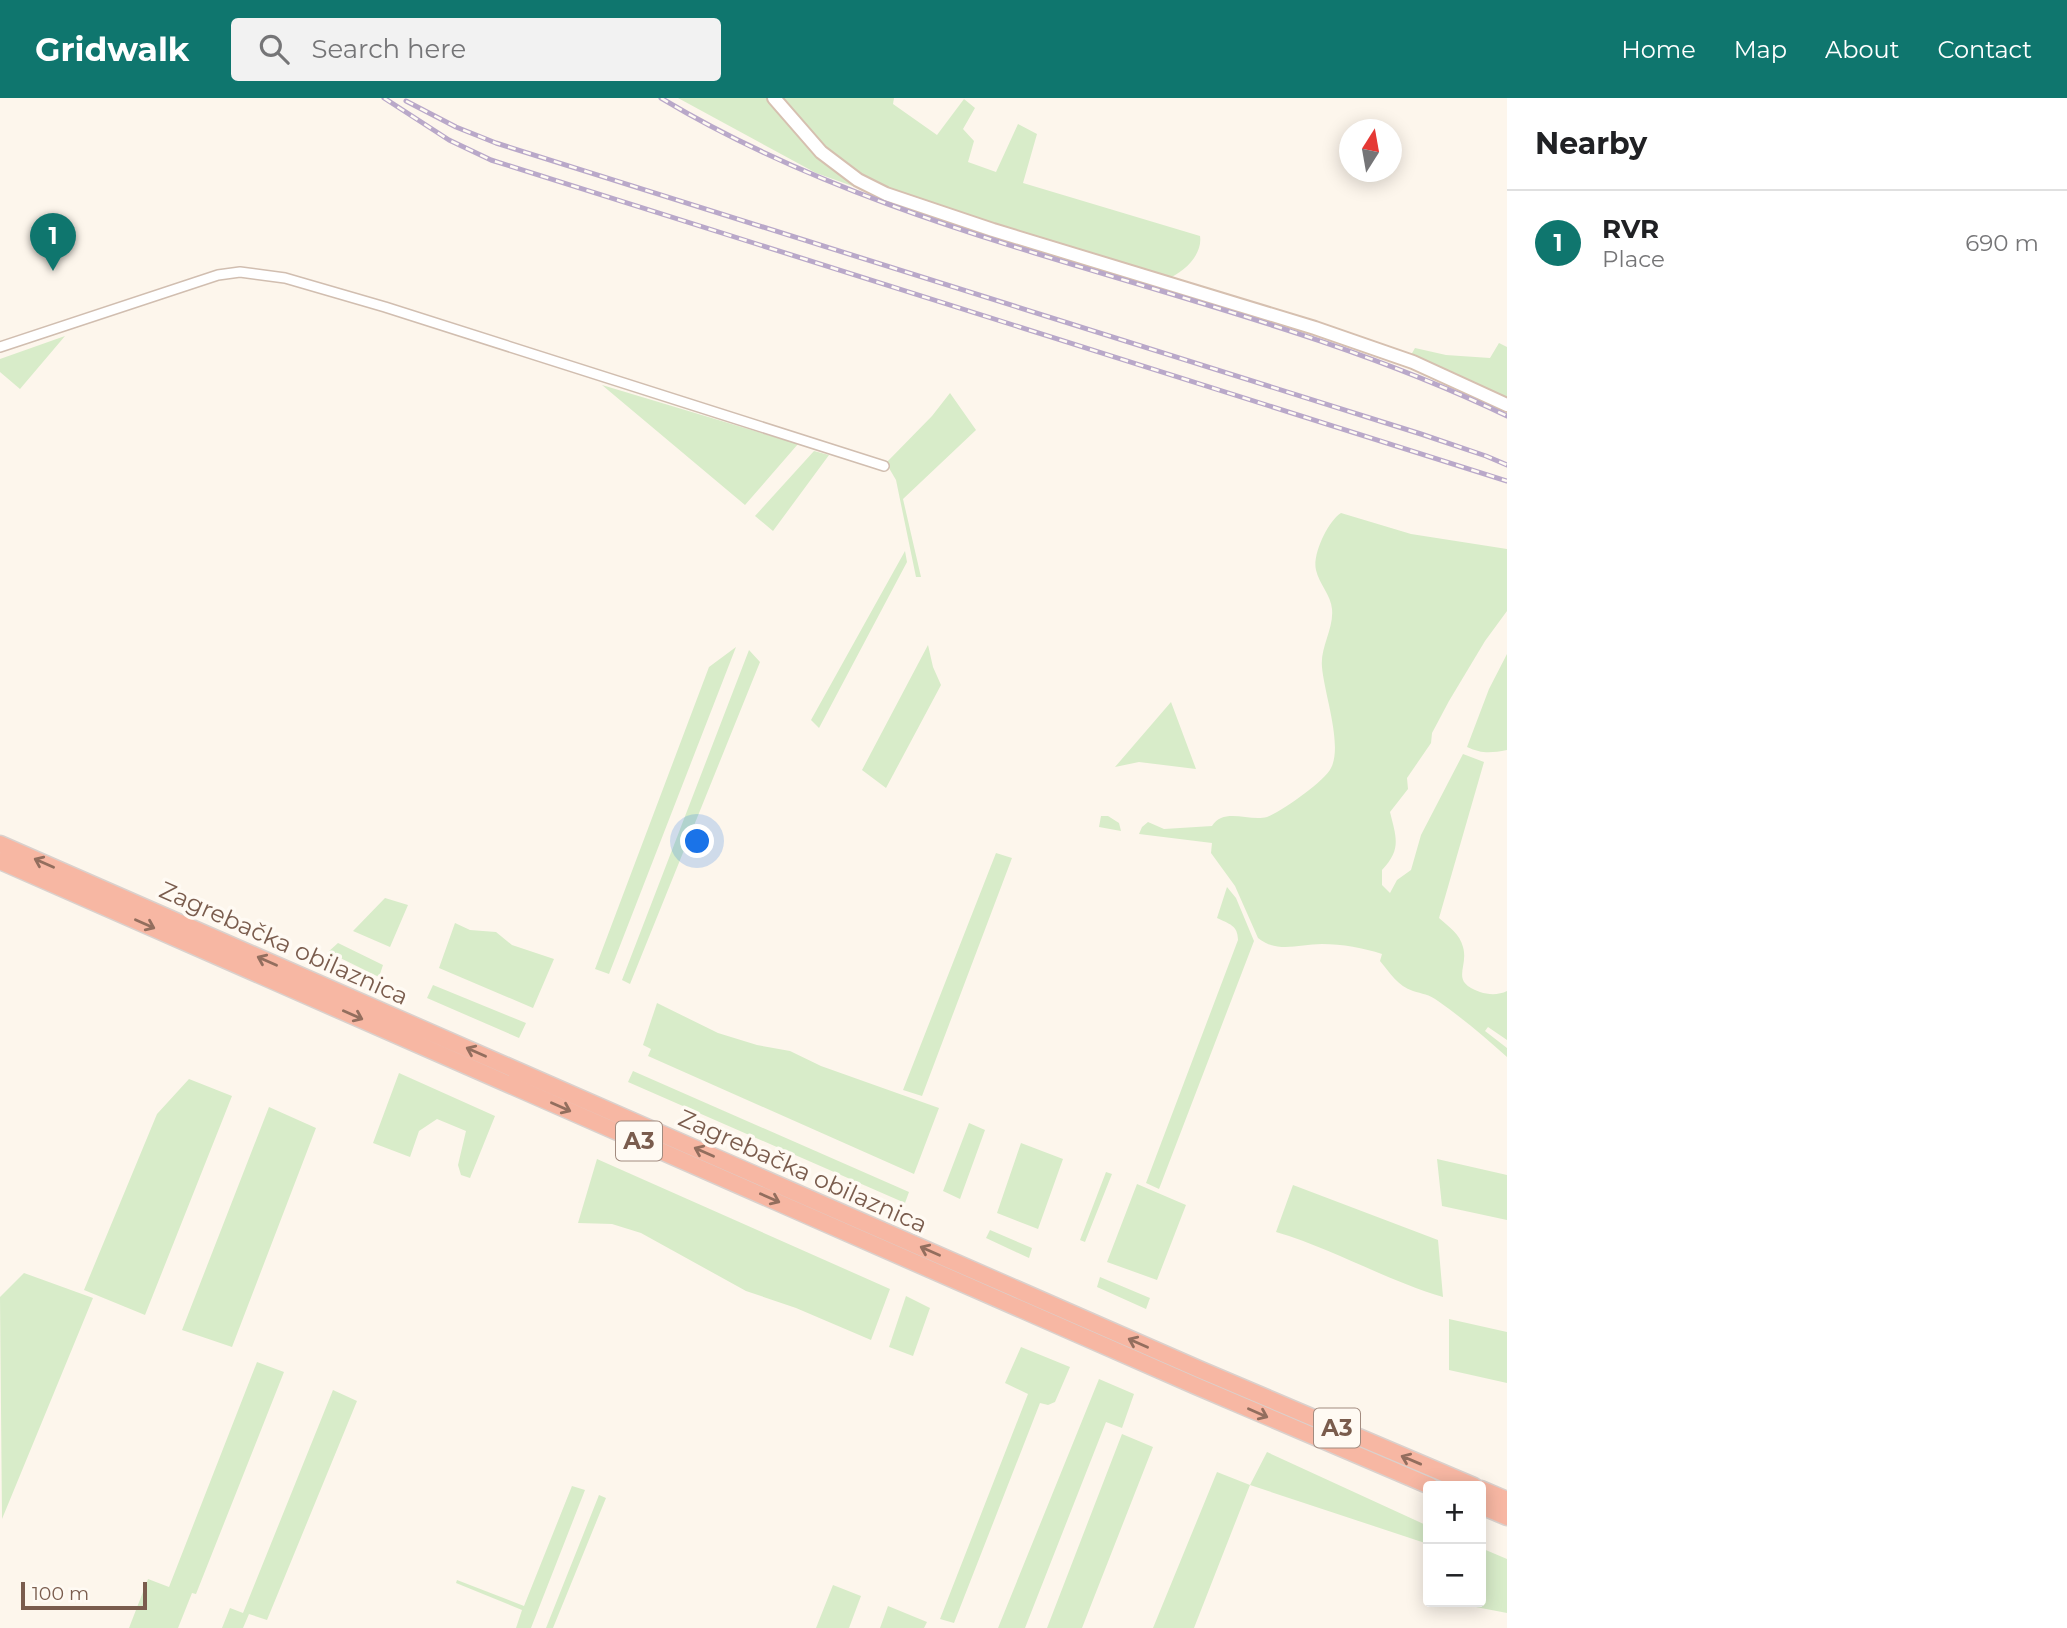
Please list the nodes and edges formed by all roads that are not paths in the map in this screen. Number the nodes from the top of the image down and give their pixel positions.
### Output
1 (774, 98) edge
2 (0, 348) edge
3 (1507, 404) edge
4 (884, 466) dead end
5 (0, 844) edge
6 (0, 861) edge
7 (1462, 1481) edge
8 (1423, 1483) edge
9 (1486, 1491) edge
10 (1507, 1500) edge
11 (1486, 1508) edge
12 (1507, 1517) edge

1 - 3 main road
2 - 4 street
7 -> 5 highway, Zagrebačka obilaznica / A3
6 -> 8 highway, Zagrebačka obilaznica / A3
9 - 10 highway
11 - 12 highway

